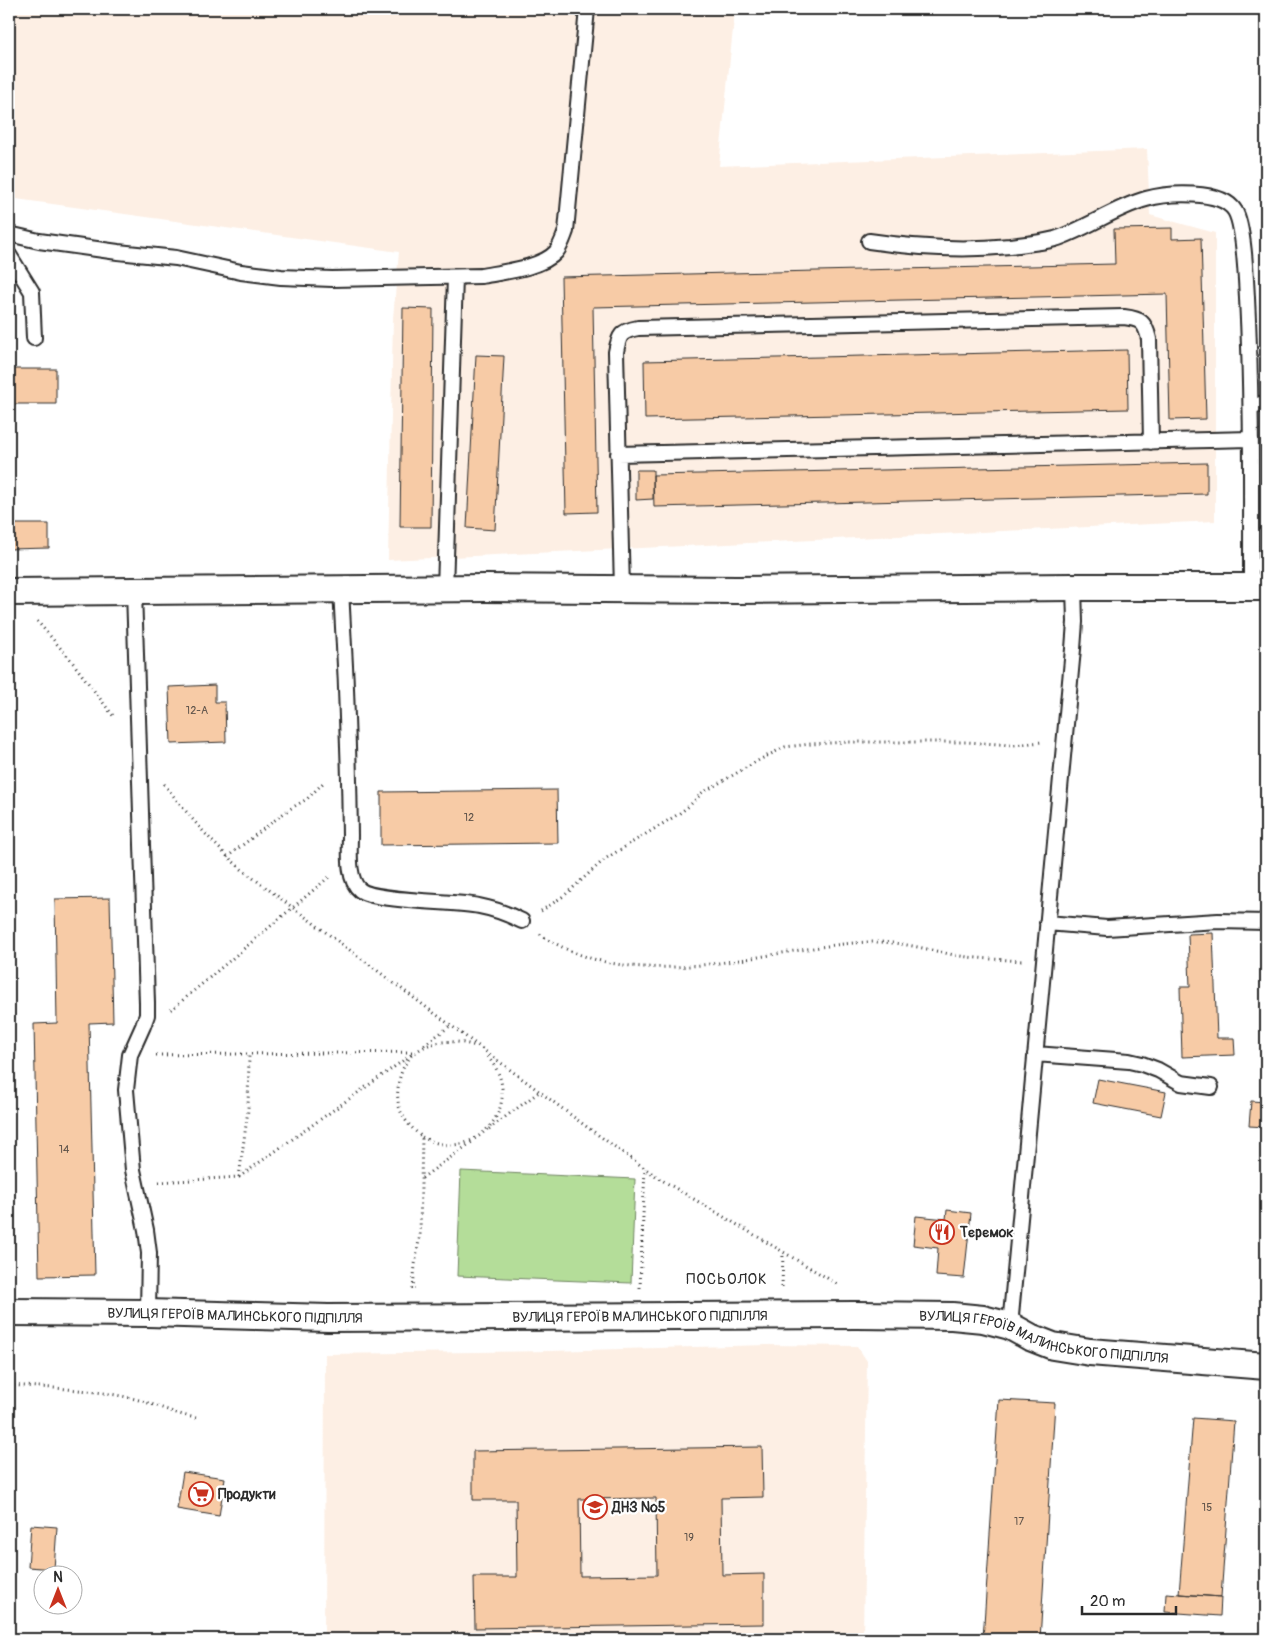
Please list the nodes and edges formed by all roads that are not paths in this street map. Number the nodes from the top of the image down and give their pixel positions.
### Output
1 (587, 9) edge
2 (9, 234) edge
3 (869, 241) dead end
4 (9, 255) edge
5 (455, 277) junction
6 (34, 338) dead end
7 (1266, 402) edge
8 (1251, 408) junction
9 (1251, 439) junction
10 (1151, 442) junction
11 (618, 454) junction
12 (1074, 587) junction
13 (445, 588) junction
14 (1259, 588) edge
15 (341, 589) junction
16 (622, 589) junction
17 (134, 591) junction
18 (10, 592) edge
19 (522, 921) road end
20 (1266, 922) edge
21 (1048, 923) junction
22 (1036, 1054) junction
23 (1211, 1087) dead end
24 (9, 1312) edge
25 (148, 1313) junction
26 (1010, 1326) junction
27 (1266, 1366) edge

1 - 5 lane
2 - 5 lane
3 - 8 lane
4 - 6 lane
5 - 13 lane
7 - 8 lane
8 - 9 lane
9 - 10 lane
9 - 14 lane
10 - 11 lane
10 - 11 lane
11 - 16 lane
12 - 14 street
12 - 16 street
12 - 21 lane
13 - 15 street
13 - 16 street
15 - 17 street
15 - 19 lane
17 - 18 street
17 - 25 lane
20 - 21 lane
21 - 22 lane
22 - 23 lane
22 - 26 lane
24 - 25 street, ВУЛИЦЯ ГЕРОЇВ МАЛИНСЬКОГО ПІДПІЛЛЯ
25 - 26 street, ВУЛИЦЯ ГЕРОЇВ МАЛИНСЬКОГО ПІДПІЛЛЯ
26 - 27 street, ВУЛИЦЯ ГЕРОЇВ МАЛИНСЬКОГО ПІДПІЛЛЯ

